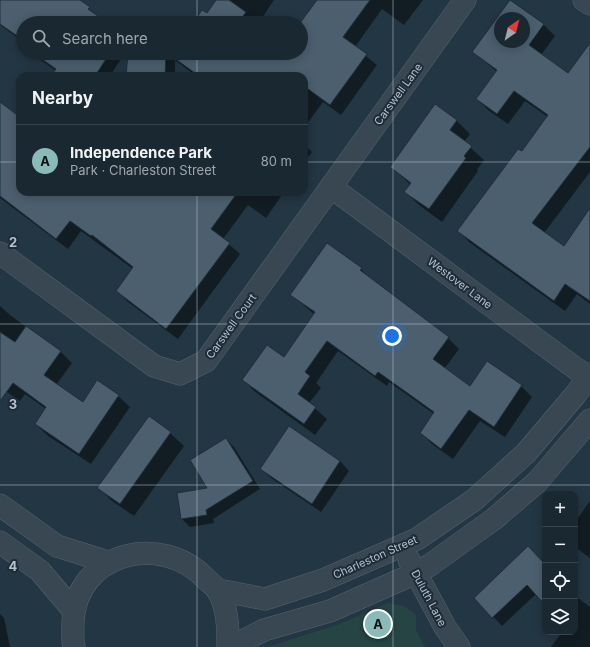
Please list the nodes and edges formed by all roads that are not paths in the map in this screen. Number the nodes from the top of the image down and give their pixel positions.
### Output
1 (465, 0) edge
2 (584, 0) edge
3 (590, 4) edge
4 (331, 187) junction
5 (0, 253) edge
6 (589, 377) edge
7 (590, 420) edge
8 (0, 505) edge
9 (0, 542) edge
10 (402, 546) junction
11 (108, 562) junction
12 (416, 573) junction
13 (218, 590) junction
14 (74, 611) junction
15 (74, 647) edge
16 (228, 647) edge
17 (231, 647) edge
18 (459, 647) edge

1 - 4 street, Carswell Lane
2 - 3 street
4 - 5 street, Carswell Court
4 - 6 street, Westover Lane
6 - 10 street, Charleston Street
7 - 12 street
8 - 11 street
9 - 14 street
10 - 12 street, Duluth Lane
10 - 13 street, Charleston Street
11 - 13 street
11 - 14 street
12 - 17 street
12 - 18 street, Duluth Lane
13 - 16 street
14 - 15 street

